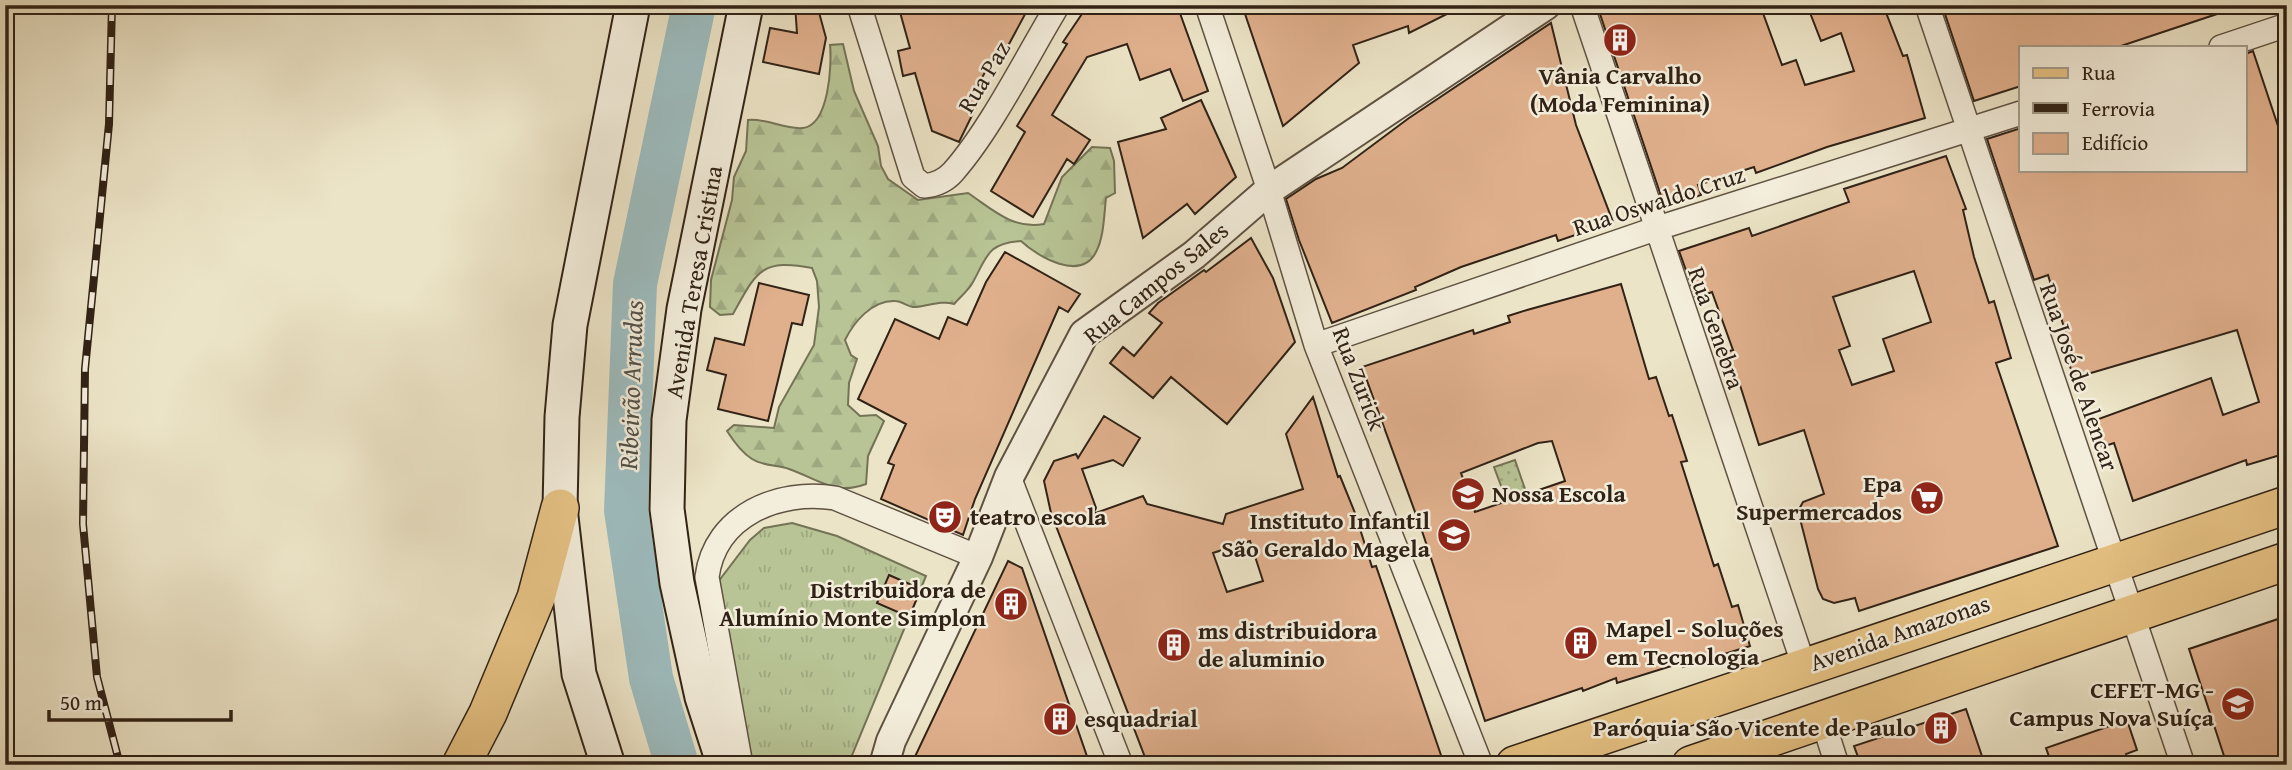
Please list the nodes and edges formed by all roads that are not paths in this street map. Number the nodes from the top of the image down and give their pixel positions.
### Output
1 (633, 5) edge
2 (746, 5) edge
3 (859, 5) edge
4 (1058, 5) edge
5 (1207, 5) edge
6 (1546, 5) edge
7 (1582, 5) edge
8 (1927, 5) edge
9 (2287, 25) edge
10 (2224, 46) edge
11 (2019, 114) edge
12 (1969, 131) junction
13 (1269, 190) junction
14 (1655, 229) junction
15 (1316, 345) junction
16 (1009, 477) junction
17 (2287, 505) edge
18 (559, 508) junction
19 (978, 556) junction
20 (2113, 561) junction
21 (2287, 561) edge
22 (2133, 614) junction
23 (1804, 666) junction
24 (1823, 721) junction
25 (461, 765) edge
26 (608, 765) edge
27 (724, 765) edge
28 (741, 765) edge
29 (884, 765) edge
30 (1121, 765) edge
31 (1481, 765) edge
32 (1515, 765) edge
33 (1691, 765) edge
34 (1837, 765) edge
35 (2183, 765) edge

1 - 18 main road
2 - 27 main road, Avenida Teresa Cristina
3 - 4 street, Rua Paz
5 - 13 street, Rua Zurick
6 - 13 street, Rua Campos Sales
7 - 14 street, Rua Genebra
8 - 12 street, Rua José de Alencar
9 - 10 street
11 - 12 street, Rua Oswaldo Cruz
12 - 14 street, Rua Oswaldo Cruz
12 - 20 street, Rua José de Alencar
13 - 15 street, Rua Zurick
13 - 16 street, Rua Campos Sales
14 - 15 street, Rua Oswaldo Cruz
14 - 23 street, Rua Genebra
15 - 31 street, Rua Zurick
16 - 19 street, Rua Campos Sales
16 - 30 street
17 - 20 main road, Avenida Amazonas
18 - 25 main road
18 - 26 main road
19 - 28 street
19 - 29 street, Rua Campos Sales
20 - 22 street, Rua José de Alencar
20 - 23 main road, Avenida Amazonas
21 - 22 main road
22 - 24 main road
22 - 35 street, Rua José de Alencar
23 - 32 main road, Avenida Amazonas
24 - 33 main road
24 - 34 street

